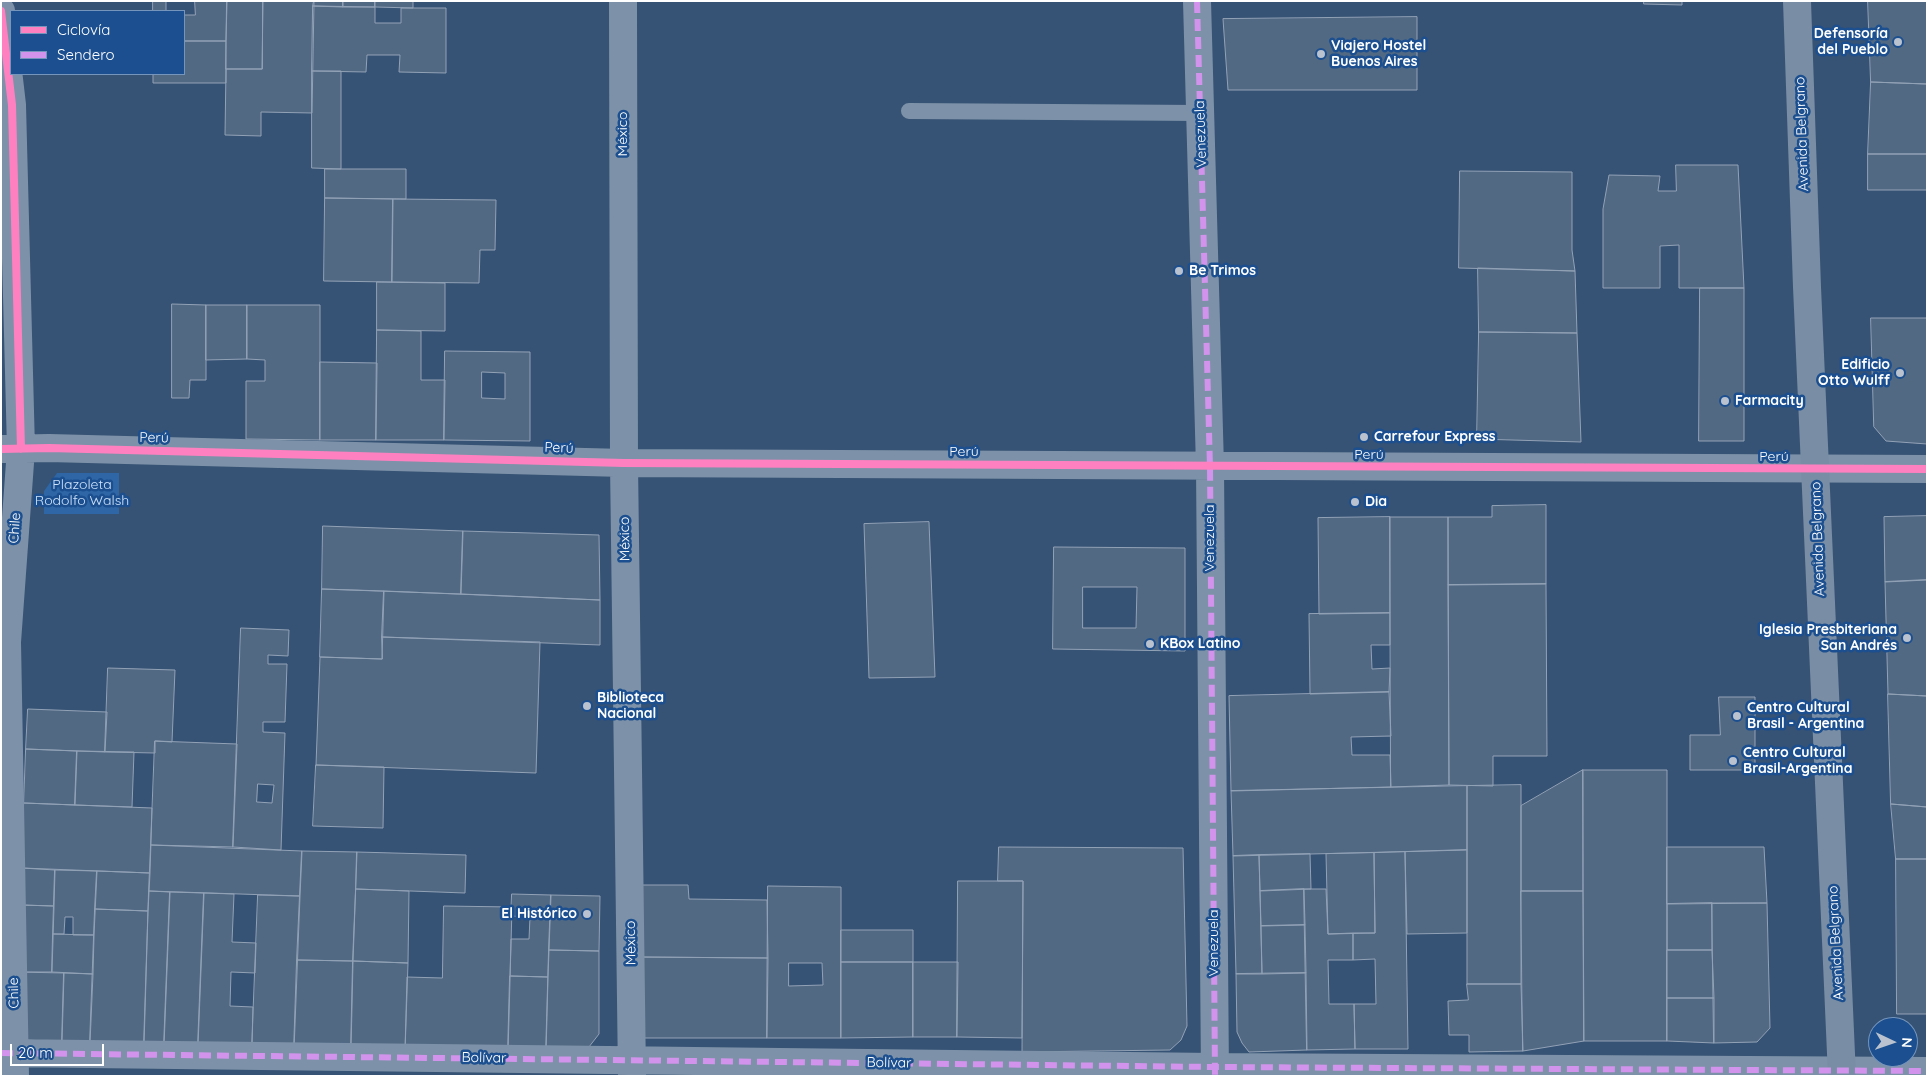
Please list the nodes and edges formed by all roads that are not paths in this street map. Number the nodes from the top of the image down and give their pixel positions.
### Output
1 (623, 1) edge
2 (1197, 1) edge
3 (1797, 1) edge
4 (1, 11) edge
5 (909, 111) dead end
6 (1200, 113) junction
7 (11, 449) edge
8 (624, 463) junction
9 (1210, 466) junction
10 (1816, 469) junction
11 (1927, 469) edge
12 (11, 1061) edge
13 (632, 1068) edge
14 (1215, 1071) edge
15 (1927, 1071) edge
16 (1842, 1073) edge

1 - 8 street, México
2 - 6 street, Venezuela
3 - 10 main road, Avenida Belgrano
4 - 7 street, Chile
5 - 6 lane
6 - 9 street, Venezuela
7 - 8 street, Perú
7 - 12 street, Chile
8 - 9 street, Perú
8 - 13 street, México
9 - 10 street, Perú
9 - 14 street, Venezuela
10 - 11 street, Perú
10 - 16 main road, Avenida Belgrano
12 - 13 street, Bolívar
13 - 14 street, Bolívar
14 - 16 street, Bolívar
15 - 16 street, Bolívar

